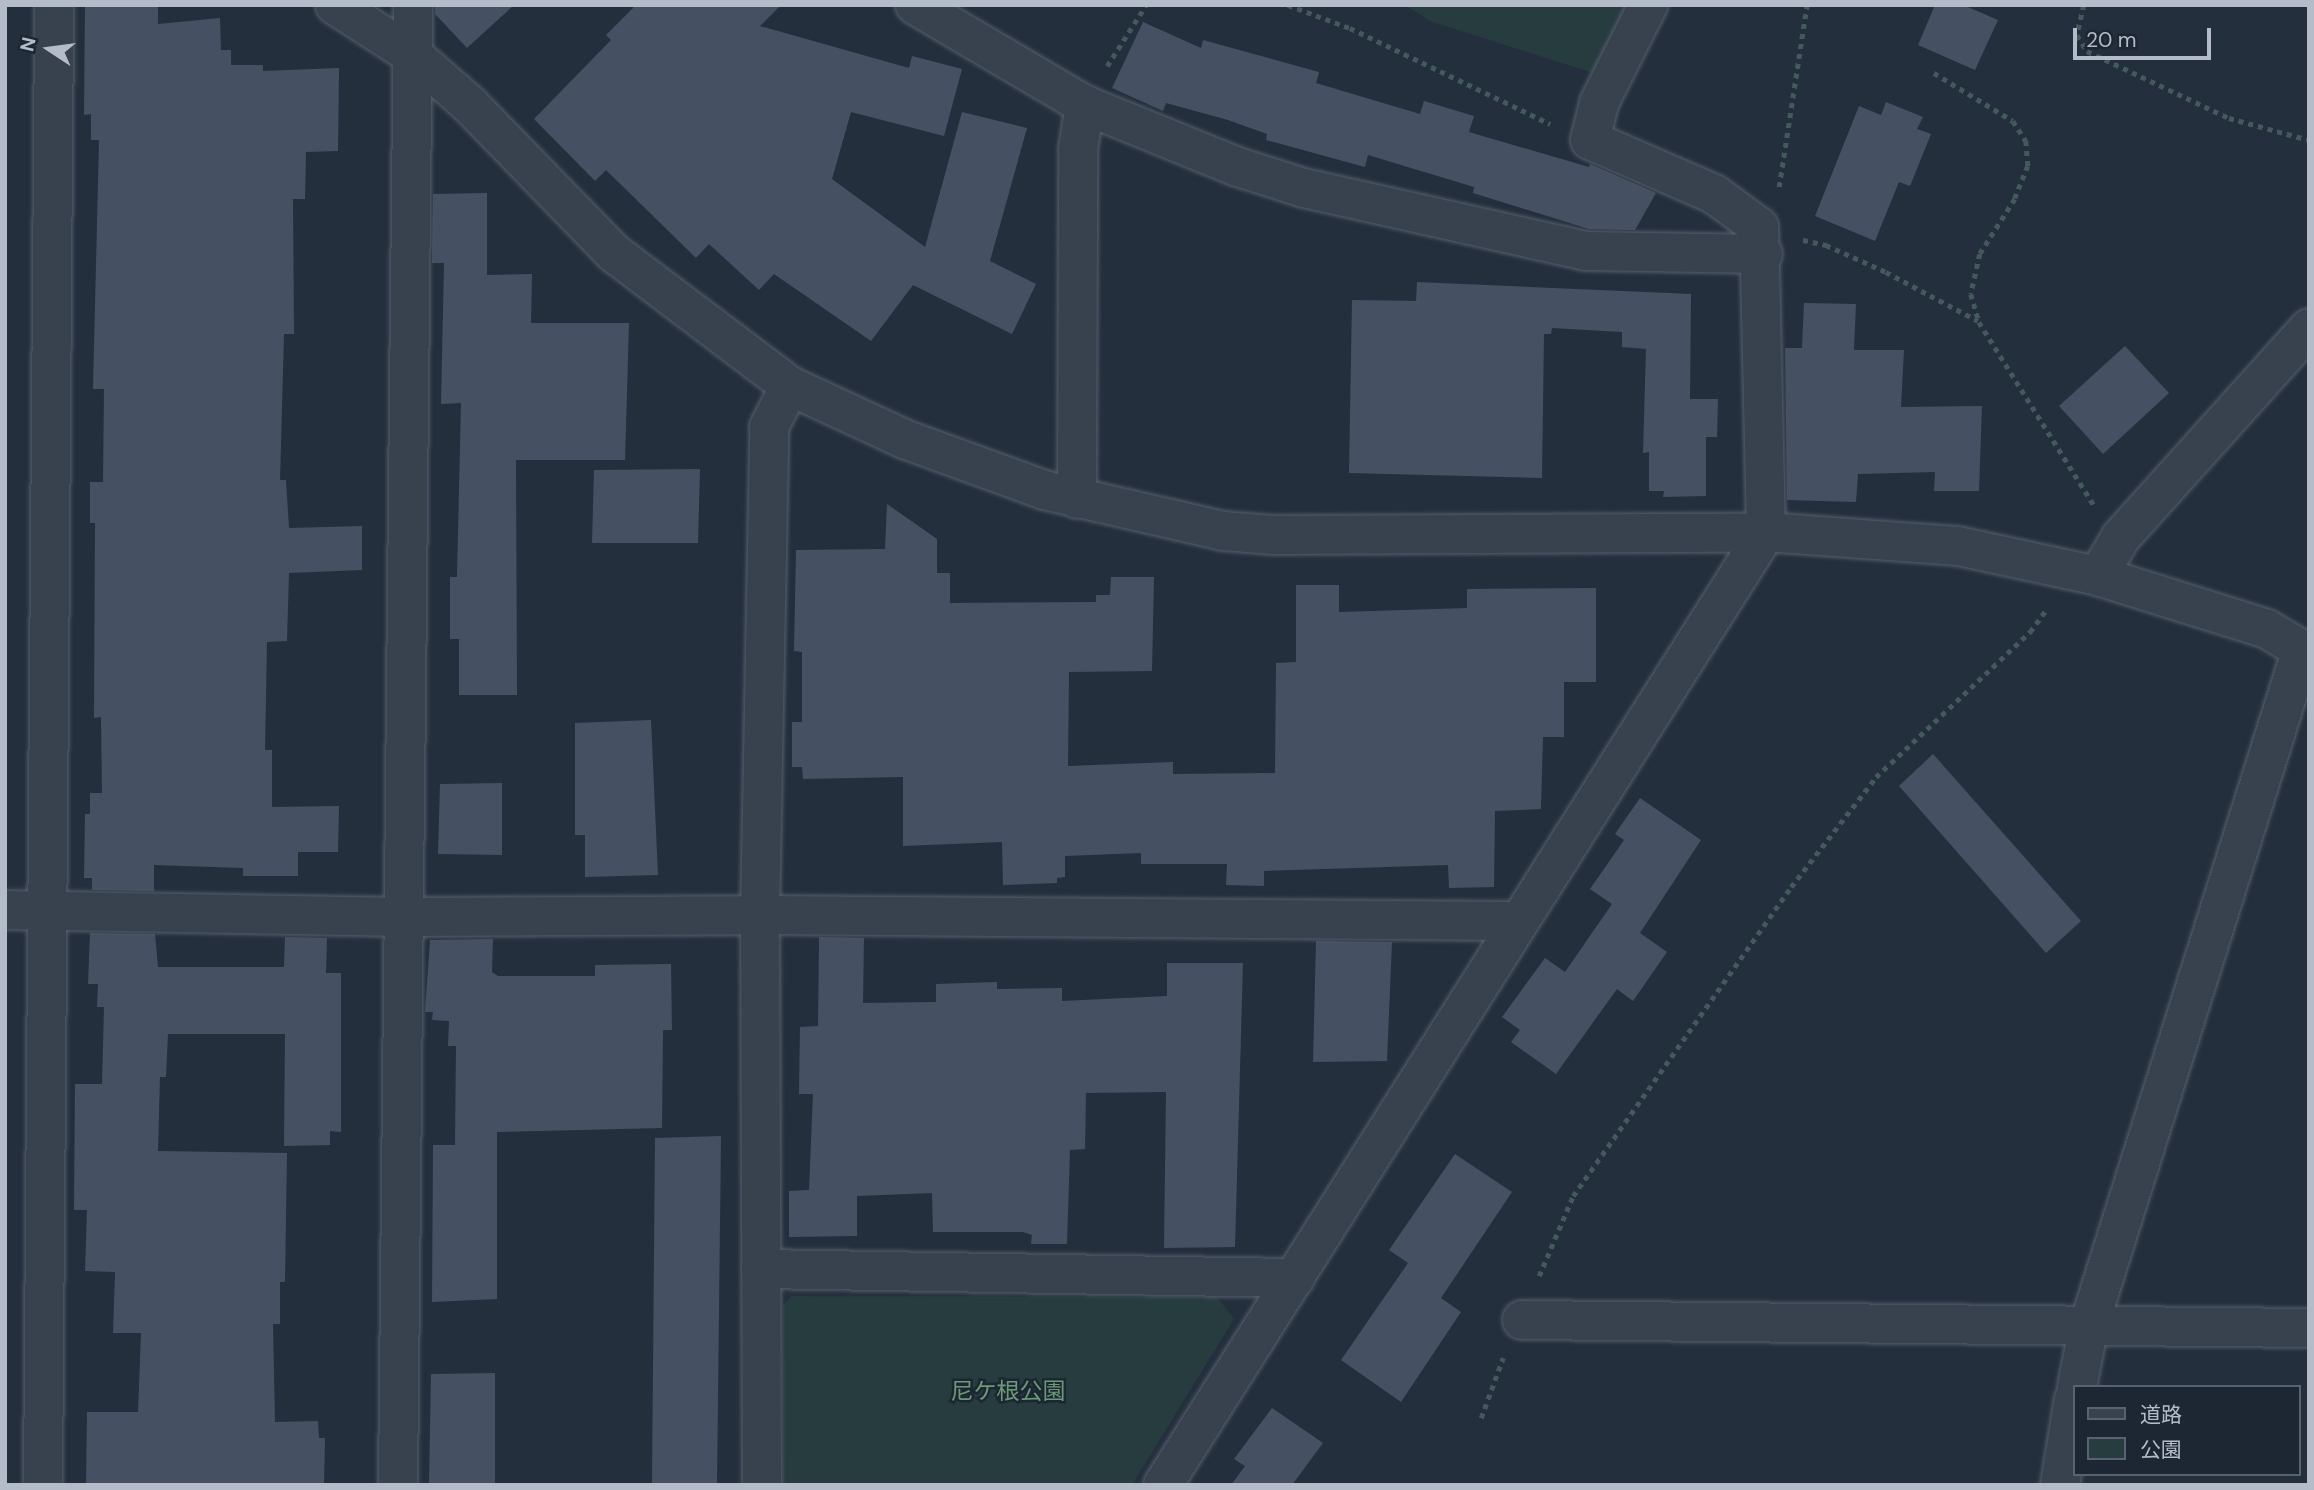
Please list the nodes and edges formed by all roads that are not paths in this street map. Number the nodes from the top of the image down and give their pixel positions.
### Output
1 (54, 5) edge
2 (335, 5) edge
3 (413, 5) edge
4 (915, 5) edge
5 (1648, 5) edge
6 (414, 56) junction
7 (1085, 105) junction
8 (1761, 242) junction
9 (2309, 328) edge
10 (790, 386) junction
11 (1077, 499) junction
12 (1766, 532) junction
13 (2107, 561) junction
14 (2305, 653) edge
15 (46, 910) junction
16 (5, 911) edge
17 (760, 915) junction
18 (404, 918) junction
19 (1517, 921) junction
20 (761, 1269) junction
21 (1295, 1278) junction
22 (1522, 1320) road end
23 (2090, 1325) junction
24 (2309, 1328) edge
25 (2077, 1385) edge
26 (2072, 1411) edge
27 (43, 1485) edge
28 (398, 1485) edge
29 (762, 1485) edge
30 (1163, 1485) edge
31 (2060, 1485) edge

1 - 15 street
2 - 6 street
3 - 6 street
4 - 7 street
5 - 8 street
6 - 10 street
6 - 18 street
7 - 8 street
7 - 11 street
8 - 12 street
9 - 13 street
10 - 11 street
10 - 17 street
11 - 12 street
12 - 13 street
12 - 19 street
13 - 14 street
14 - 23 street
15 - 16 street
15 - 18 street
15 - 27 street
17 - 18 street
17 - 19 street
17 - 20 street
18 - 28 street
19 - 21 street
20 - 21 street
20 - 29 street
21 - 30 street
22 - 23 street
23 - 24 street
23 - 25 street
26 - 31 street

